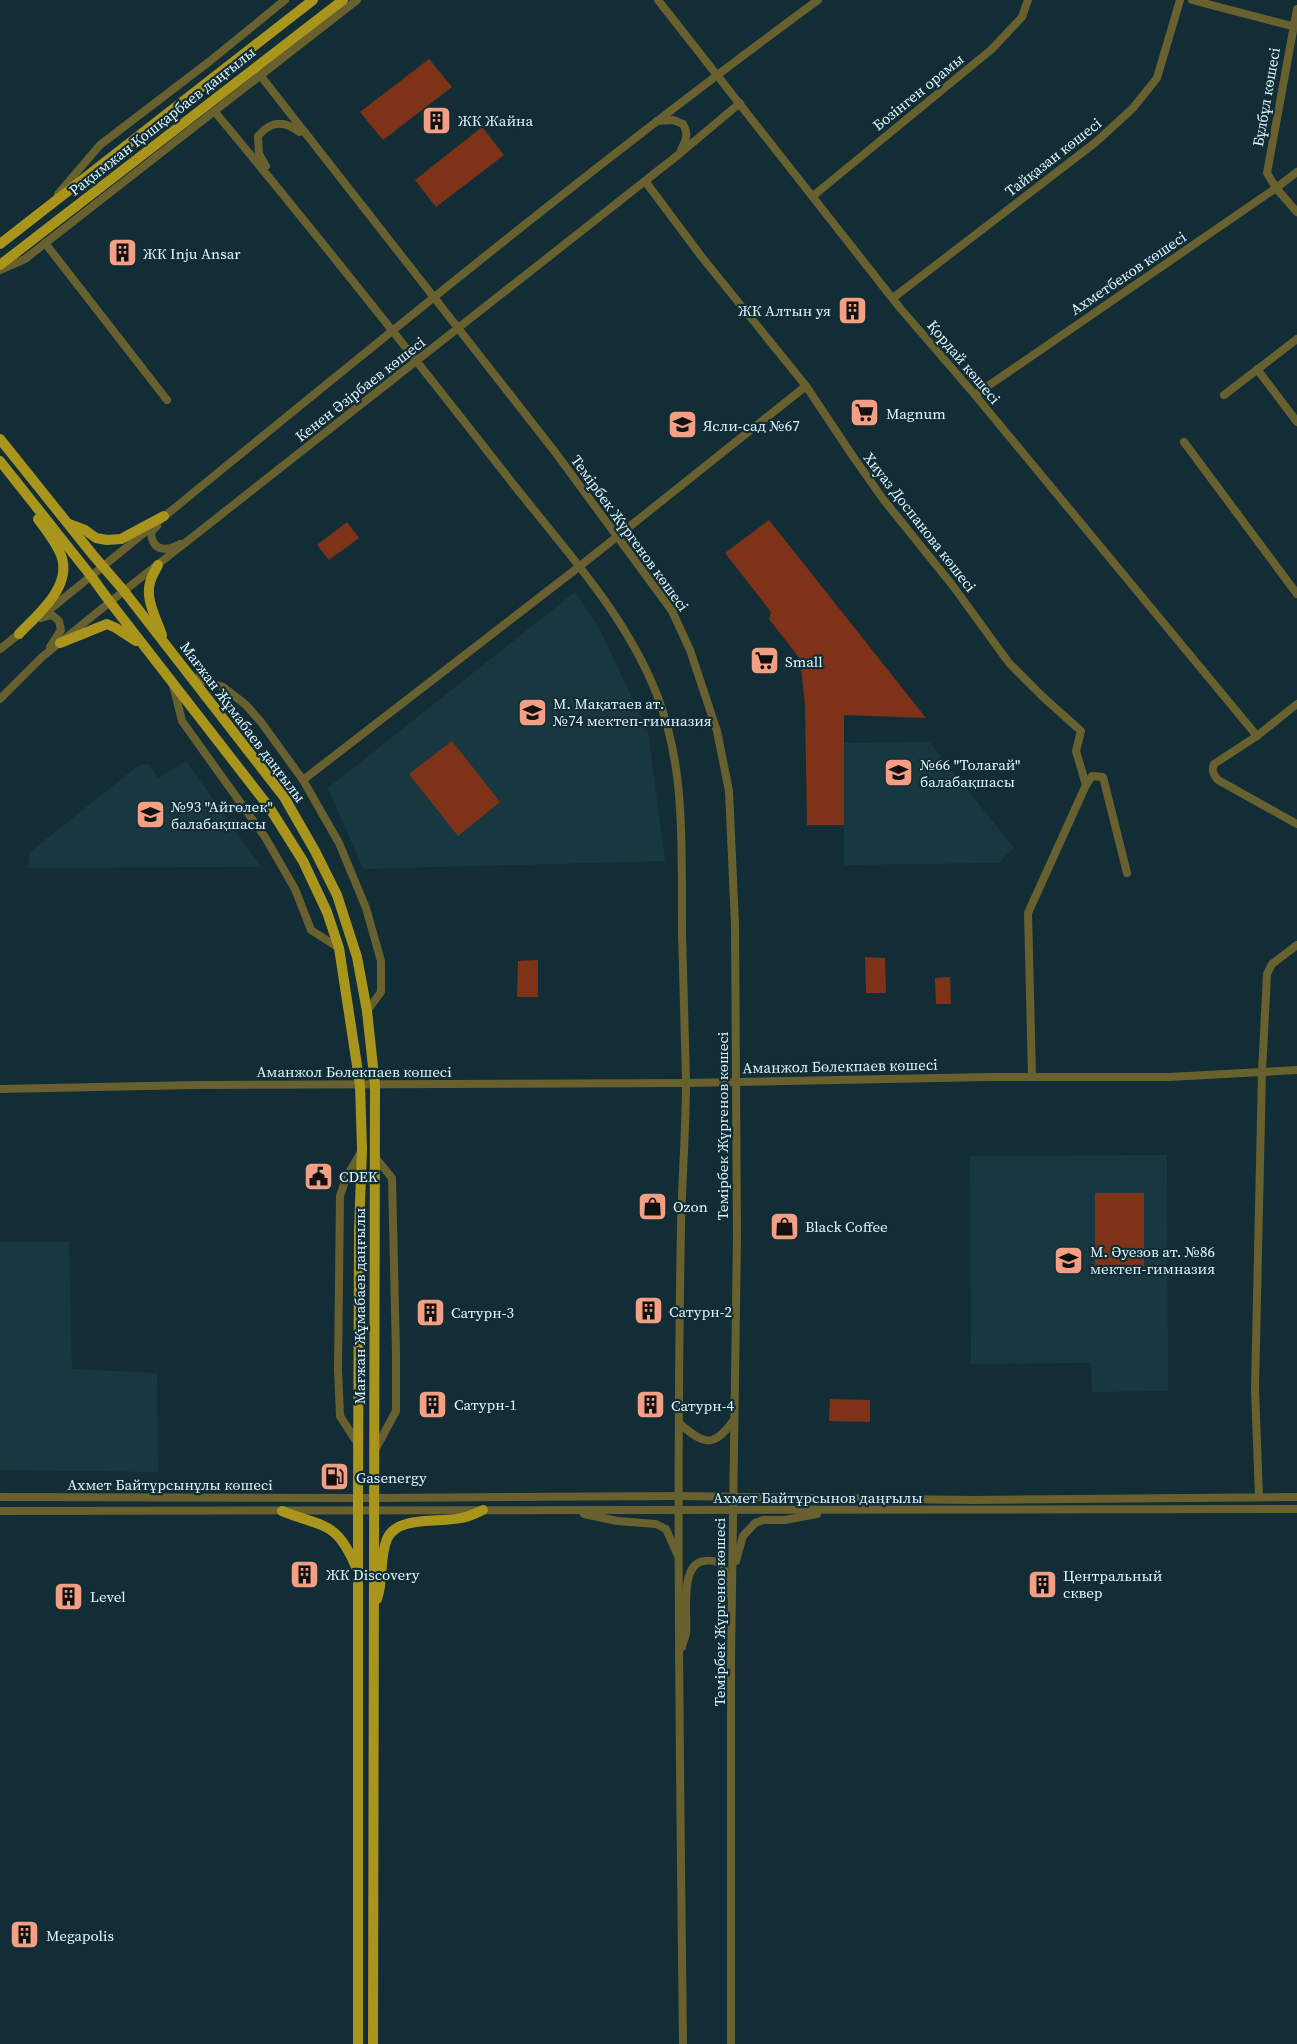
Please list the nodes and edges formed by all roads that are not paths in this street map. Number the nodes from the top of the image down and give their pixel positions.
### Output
1 (285, 0) edge
2 (313, 0) edge
3 (343, 0) edge
4 (357, 0) edge
5 (658, 0) edge
6 (818, 0) edge
7 (1028, 0) edge
8 (1180, 0) edge
9 (1192, 0) edge
10 (1297, 9) edge
11 (1293, 26) junction
12 (718, 74) junction
13 (260, 75) junction
14 (740, 103) junction
15 (214, 112) junction
16 (657, 121) junction
17 (309, 140) junction
18 (678, 155) junction
19 (1297, 172) edge
20 (645, 181) junction
21 (277, 186) junction
22 (1276, 188) junction
23 (813, 196) junction
24 (45, 209) junction
25 (1297, 212) edge
26 (24, 226) junction
27 (0, 237) edge
28 (45, 243) junction
29 (0, 244) edge
30 (0, 265) edge
31 (0, 270) edge
32 (434, 298) junction
33 (893, 298) junction
34 (457, 329) junction
35 (393, 330) junction
36 (1297, 339) edge
37 (417, 361) junction
38 (1257, 369) junction
39 (806, 386) junction
40 (975, 395) junction
41 (1224, 395) dead end
42 (167, 400) dead end
43 (1297, 422) edge
44 (0, 439) edge
45 (1184, 442) dead end
46 (0, 461) edge
47 (19, 484) junction
48 (166, 516) junction
49 (69, 524) junction
50 (200, 533) junction
51 (617, 536) junction
52 (158, 565) junction
53 (103, 566) junction
54 (580, 566) junction
55 (91, 576) junction
56 (124, 591) junction
57 (1297, 594) edge
58 (110, 602) junction
59 (35, 621) junction
60 (19, 634) junction
61 (60, 643) junction
62 (165, 644) junction
63 (0, 649) edge
64 (42, 657) junction
65 (162, 668) junction
66 (188, 675) junction
67 (172, 682) junction
68 (0, 699) edge
69 (1297, 704) edge
70 (1257, 736) junction
71 (303, 780) junction
72 (1086, 785) junction
73 (1297, 824) edge
74 (1127, 873) dead end
75 (1297, 945) edge
76 (339, 948) junction
77 (367, 1011) junction
78 (1297, 1070) edge
79 (1262, 1072) junction
80 (1032, 1077) junction
81 (735, 1081) junction
82 (686, 1083) junction
83 (375, 1084) junction
84 (360, 1085) junction
85 (0, 1089) edge
86 (362, 1149) junction
87 (374, 1156) junction
88 (733, 1421) junction
89 (680, 1424) junction
90 (359, 1446) junction
91 (374, 1452) junction
92 (679, 1496) junction
93 (0, 1497) edge
94 (733, 1497) junction
95 (1259, 1497) junction
96 (1297, 1497) edge
97 (339, 1498) joint
98 (358, 1498) junction
99 (374, 1498) junction
100 (1058, 1499) junction
101 (1297, 1509) edge
102 (483, 1510) junction
103 (569, 1510) junction
104 (733, 1510) junction
105 (842, 1510) junction
106 (1058, 1510) junction
107 (0, 1511) edge
108 (282, 1511) junction
109 (339, 1511) joint
110 (358, 1511) junction
111 (374, 1511) junction
112 (679, 1511) junction
113 (679, 1558) junction
114 (732, 1571) junction
115 (358, 1572) junction
116 (374, 1611) junction
117 (679, 1654) junction
118 (731, 1659) junction
119 (358, 2044) edge
120 (373, 2044) edge
121 (683, 2044) edge
122 (731, 2044) edge

1 - 24 street
2 - 24 main road, Рақымжан Қошқарбаев даңғылы
3 - 30 main road, Рақымжан Қошқарбаев даңғылы
4 - 13 street
5 - 12 street, Қордай көшесі
6 - 12 street, Кенен Әзірбаев көшесі
7 - 23 street, Бозінген орамы
8 - 33 street, Тайқазан көшесі
9 - 11 street
10 - 11 street, Бұлбұл көшесі
11 - 22 street, Бұлбұл көшесі
12 - 14 street, Қордай көшесі
12 - 16 street, Кенен Әзірбаев көшесі
13 - 15 street
13 - 17 street, Темірбек Жүргенов көшесі
14 - 18 street, Кенен Әзірбаев көшесі
14 - 23 street, Қордай көшесі
15 - 21 street
15 - 28 street
16 - 18 street
16 - 32 street, Кенен Әзірбаев көшесі
17 - 21 street
17 - 32 street, Темірбек Жүргенов көшесі
18 - 20 street, Кенен Әзірбаев көшесі
19 - 22 street, Ахметбеков көшесі
20 - 34 street, Кенен Әзірбаев көшесі
20 - 39 street, Хиуаз Доспанова көшесі
21 - 35 street
22 - 25 street
22 - 40 street, Ахметбеков көшесі
23 - 33 street, Қордай көшесі
24 - 26 main road, Рақымжан Қошқарбаев даңғылы
26 - 27 main road
26 - 29 main road, Рақымжан Қошқарбаев даңғылы
28 - 31 street
28 - 42 street
32 - 34 street, Темірбек Жүргенов көшесі
32 - 35 street, Кенен Әзірбаев көшесі
33 - 40 street, Қордай көшесі
34 - 37 street, Кенен Әзірбаев көшесі
34 - 51 street, Темірбек Жүргенов көшесі
35 - 37 street
35 - 48 street, Кенен Әзірбаев көшесі
36 - 38 street
37 - 50 street, Кенен Әзірбаев көшесі
37 - 54 street
38 - 41 street
38 - 43 street
39 - 51 street
39 - 72 street, Хиуаз Доспанова көшесі
40 - 70 street, Қордай көшесі
44 - 49 main road, Мағжан Жұмабаев даңғылы
45 - 57 street
46 - 47 main road, Мағжан Жұмабаев даңғылы
47 - 55 main road, Мағжан Жұмабаев даңғылы
47 - 60 main road
48 - 49 main road
48 - 50 street
48 - 53 street, Кенен Әзірбаев көшесі
49 - 53 main road, Мағжан Жұмабаев даңғылы
50 - 52 street, Кенен Әзірбаев көшесі
51 - 54 street
51 - 81 street, Темірбек Жүргенов көшесі
52 - 56 street, Кенен Әзірбаев көшесі
52 - 62 main road
53 - 55 street, Кенен Әзірбаев көшесі
53 - 56 main road, Мағжан Жұмабаев даңғылы
54 - 71 street
54 - 82 street
55 - 58 main road, Мағжан Жұмабаев даңғылы
55 - 59 street
56 - 58 street, Кенен Әзірбаев көшесі
56 - 62 main road, Мағжан Жұмабаев даңғылы
58 - 61 street, Кенен Әзірбаев көшесі
58 - 65 main road, Мағжан Жұмабаев даңғылы
59 - 60 street
59 - 64 street
60 - 63 street
61 - 64 street, Кенен Әзірбаев көшесі
61 - 65 main road
62 - 66 main road, Мағжан Жұмабаев даңғылы
64 - 68 street, Кенен Әзірбаев көшесі
65 - 67 main road, Мағжан Жұмабаев даңғылы
66 - 71 street
66 - 77 main road, Мағжан Жұмабаев даңғылы
67 - 76 main road, Мағжан Жұмабаев даңғылы
67 - 76 street
69 - 70 street
70 - 73 street
71 - 77 street
72 - 74 street
72 - 80 street
75 - 79 street
76 - 84 main road, Мағжан Жұмабаев даңғылы
77 - 83 main road, Мағжан Жұмабаев даңғылы
78 - 79 street, Аманжол Бөлекпаев көшесі
79 - 80 street, Аманжол Бөлекпаев көшесі
79 - 95 street
80 - 81 street, Аманжол Бөлекпаев көшесі
81 - 82 street, Аманжол Бөлекпаев көшесі
81 - 88 street, Темірбек Жүргенов көшесі
82 - 83 street, Аманжол Бөлекпаев көшесі
82 - 89 street
83 - 84 street, Аманжол Бөлекпаев көшесі
83 - 87 main road, Мағжан Жұмабаев даңғылы
84 - 85 street, Аманжол Бөлекпаев көшесі
84 - 86 main road, Мағжан Жұмабаев даңғылы
86 - 90 main road, Мағжан Жұмабаев даңғылы
86 - 90 street
87 - 91 main road, Мағжан Жұмабаев даңғылы
87 - 91 street
88 - 89 street
88 - 94 street, Темірбек Жүргенов көшесі
89 - 92 street
90 - 98 main road, Мағжан Жұмабаев даңғылы
91 - 99 main road, Мағжан Жұмабаев даңғылы
92 - 94 street, Ахмет Байтұрсынов даңғылы
92 - 99 street, Ахмет Байтұрсынов даңғылы
92 - 112 street
93 - 97 street, Ахмет Байтұрсынұлы көшесі
94 - 100 street, Ахмет Байтұрсынов даңғылы
94 - 104 street, Темірбек Жүргенов көшесі
95 - 96 street, Ахмет Байтұрсынов даңғылы
95 - 100 street, Ахмет Байтұрсынов даңғылы
97 - 98 street, Ахмет Байтұрсынов даңғылы
98 - 99 street, Ахмет Байтұрсынов даңғылы
98 - 110 main road, Мағжан Жұмабаев даңғылы
99 - 111 main road, Мағжан Жұмабаев даңғылы
100 - 106 street
101 - 106 street, Ахмет Байтұрсынов даңғылы
102 - 103 street, Ахмет Байтұрсынов даңғылы
102 - 111 street, Ахмет Байтұрсынов даңғылы
102 - 116 main road
103 - 112 street, Ахмет Байтұрсынов даңғылы
103 - 113 street
104 - 105 street, Ахмет Байтұрсынов даңғылы
104 - 112 street, Ахмет Байтұрсынов даңғылы
104 - 114 street, Темірбек Жүргенов көшесі
105 - 106 street, Ахмет Байтұрсынов даңғылы
105 - 114 street
107 - 108 street, Ахмет Байтұрсынұлы көшесі
108 - 109 street, Ахмет Байтұрсынұлы көшесі
108 - 115 main road
109 - 110 street, Ахмет Байтұрсынов даңғылы
110 - 111 street, Ахмет Байтұрсынов даңғылы
110 - 115 main road, Мағжан Жұмабаев даңғылы
111 - 116 main road, Мағжан Жұмабаев даңғылы
112 - 113 street
113 - 117 street
114 - 118 street, Темірбек Жүргенов көшесі
115 - 119 main road, Мағжан Жұмабаев даңғылы
116 - 120 main road
117 - 118 street
117 - 121 street
118 - 122 street, Темірбек Жүргенов көшесі

